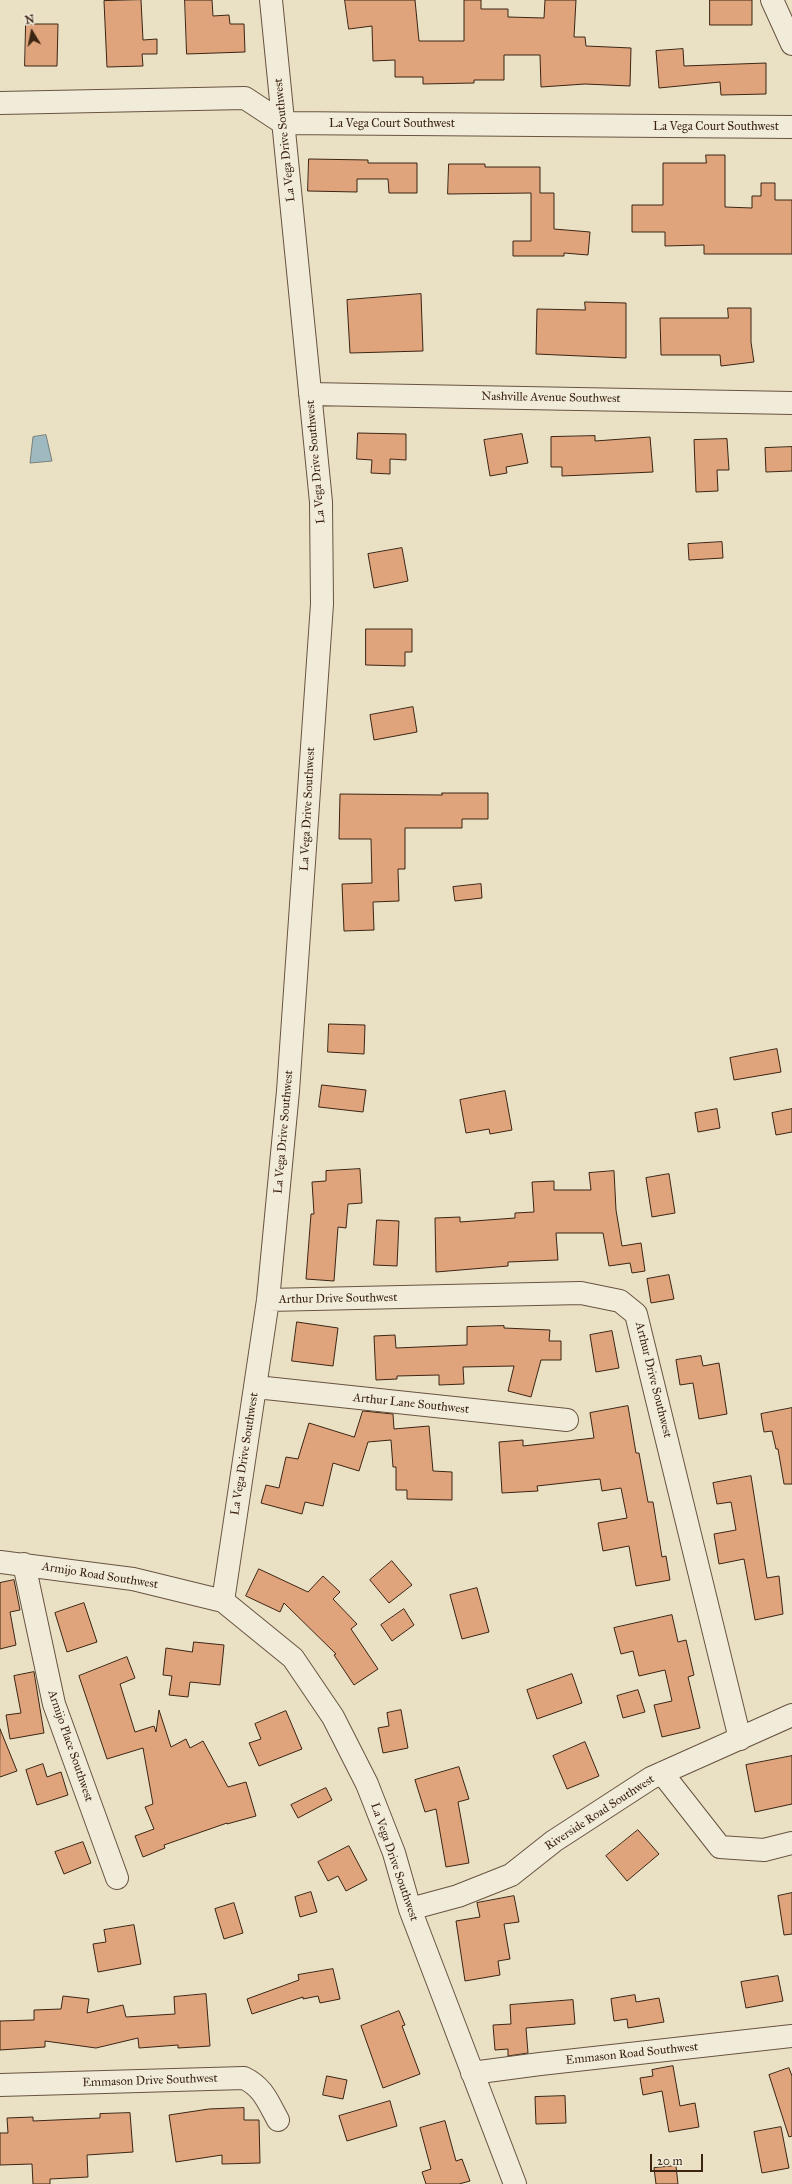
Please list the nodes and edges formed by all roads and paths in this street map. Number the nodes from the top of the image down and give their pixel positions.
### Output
1 (271, 0) edge
2 (772, 0) edge
3 (792, 44) edge
4 (0, 103) edge
5 (283, 123) junction
6 (792, 127) edge
7 (310, 394) junction
8 (792, 403) edge
9 (268, 1300) junction
10 (256, 1387) junction
11 (567, 1420) dead end
12 (0, 1562) edge
13 (24, 1564) junction
14 (223, 1601) junction
15 (792, 1715) edge
16 (740, 1739) junction
17 (662, 1773) junction
18 (792, 1843) edge
19 (117, 1878) dead end
20 (410, 1909) junction
21 (792, 2036) edge
22 (472, 2073) junction
23 (0, 2085) edge
24 (278, 2120) dead end
25 (515, 2184) edge

1 - 5 street, La Vega Drive Southwest
2 - 3 street
4 - 5 street
5 - 6 street, La Vega Court Southwest
5 - 7 street, La Vega Drive Southwest
7 - 8 street, Nashville Avenue Southwest
7 - 9 street, La Vega Drive Southwest
9 - 10 street, La Vega Drive Southwest
9 - 16 street, Arthur Drive Southwest
10 - 11 street, Arthur Lane Southwest
10 - 14 street, La Vega Drive Southwest
12 - 13 street, Armijo Road Southwest
13 - 14 street, Armijo Road Southwest
13 - 19 street, Armijo Place Southwest
14 - 20 street, La Vega Drive Southwest
15 - 16 street, Riverside Road Southwest
16 - 17 street, Riverside Road Southwest
17 - 18 street
17 - 20 street, Riverside Road Southwest
20 - 22 street, La Vega Drive Southwest
21 - 22 street, Emmason Road Southwest
22 - 25 street, La Vega Drive Southwest
23 - 24 street, Emmason Drive Southwest

